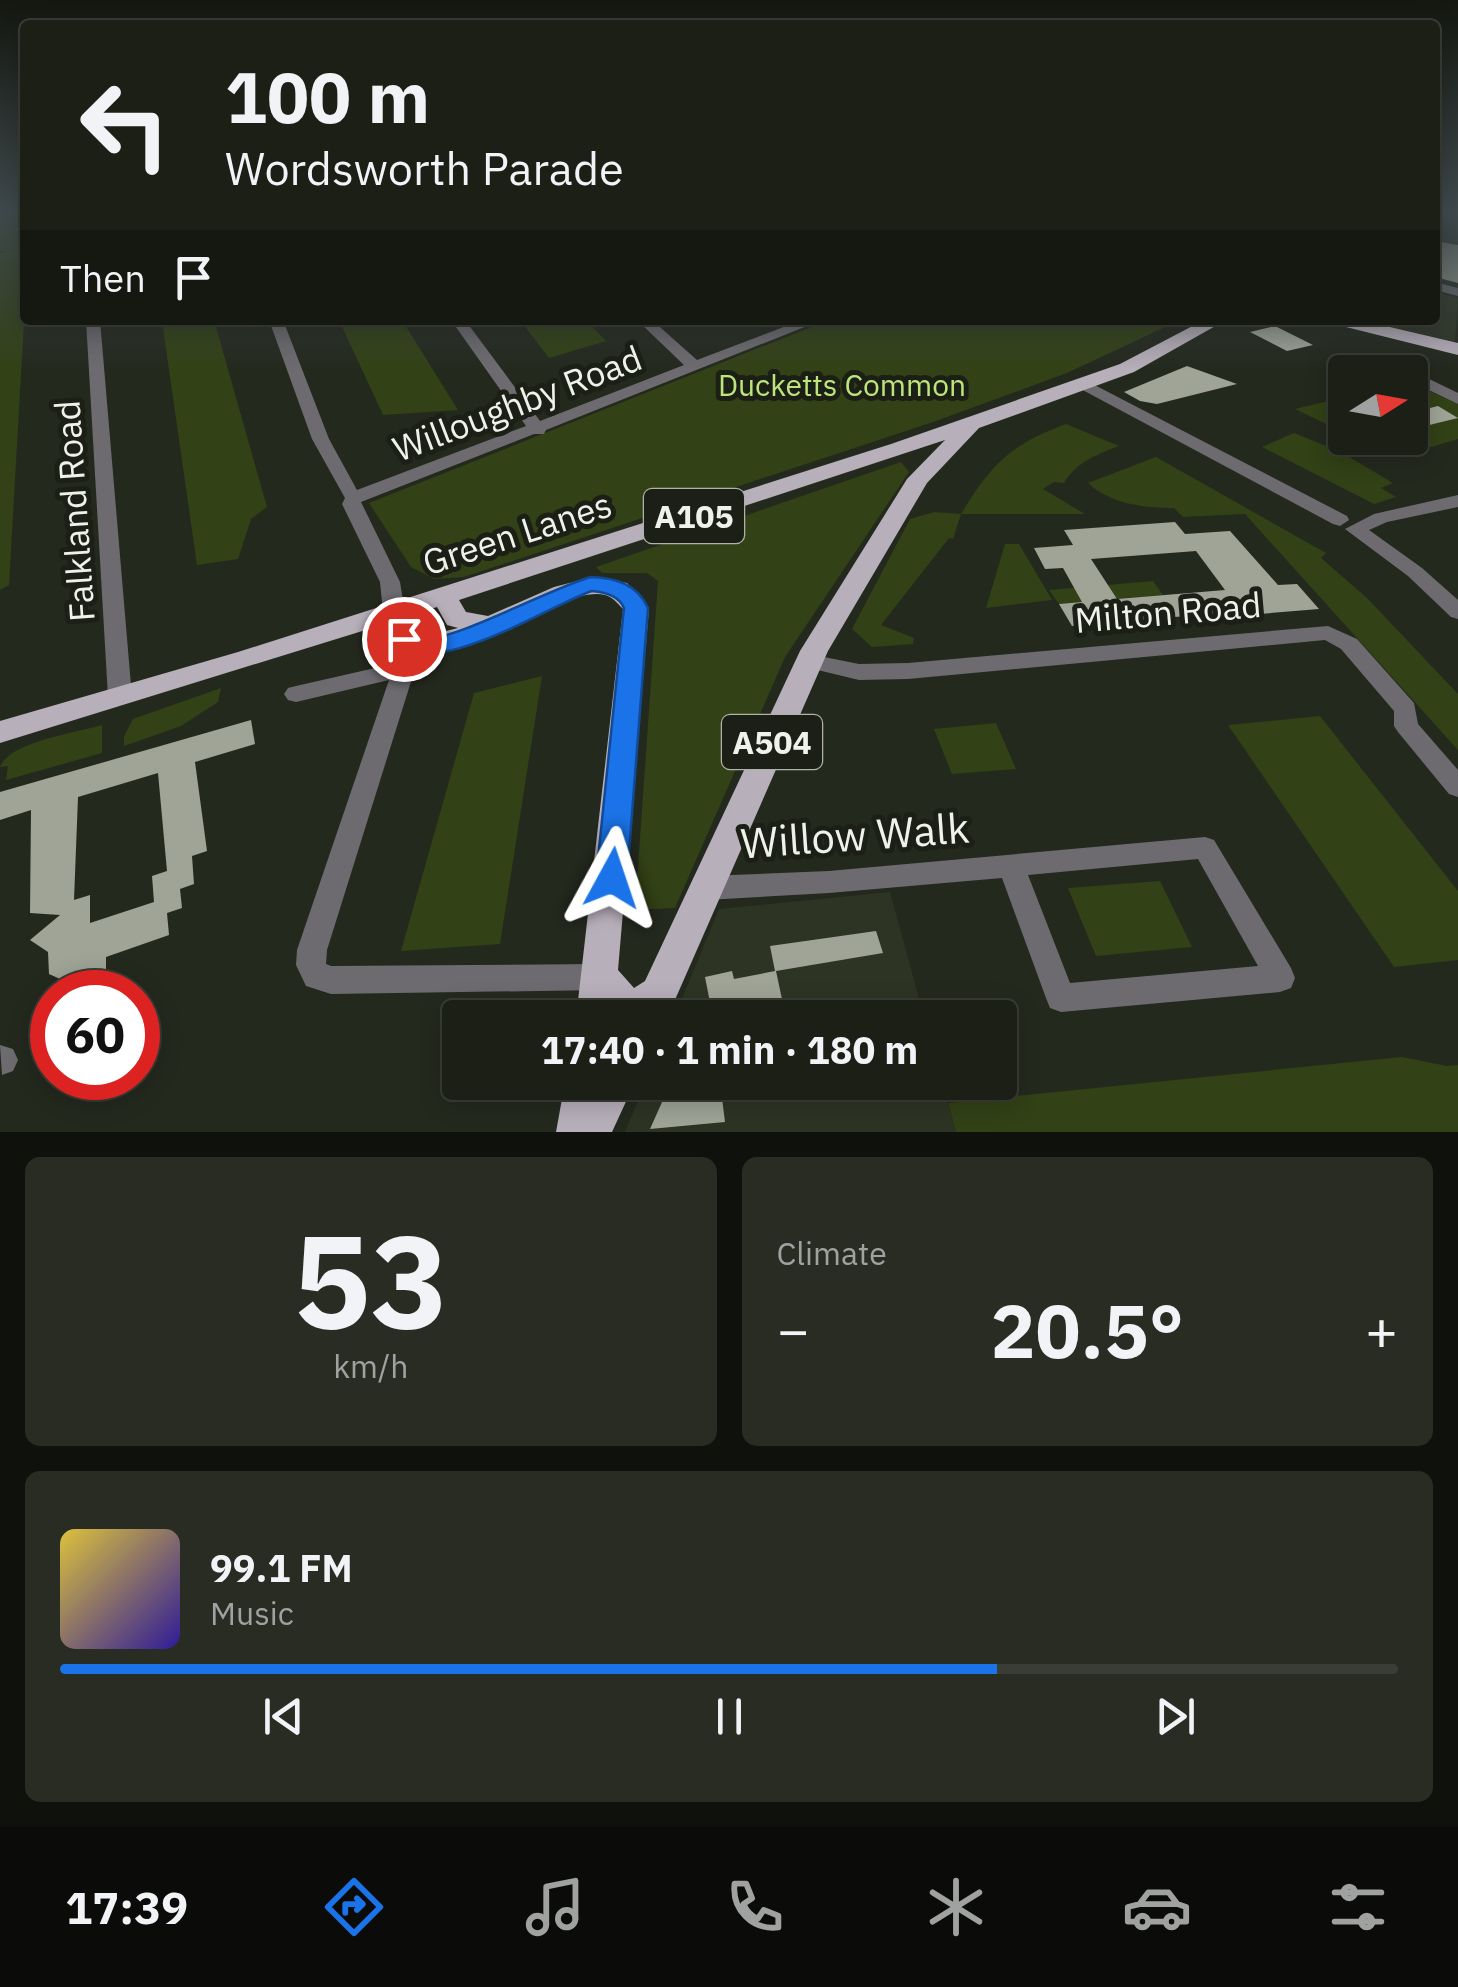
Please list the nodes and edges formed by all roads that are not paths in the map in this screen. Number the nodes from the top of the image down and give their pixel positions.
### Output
1 (93, 325) edge
2 (278, 325) edge
3 (462, 325) edge
4 (649, 325) edge
5 (802, 325) edge
6 (1207, 325) edge
7 (1356, 325) edge
8 (1458, 350) edge
9 (694, 366) junction
10 (1083, 384) junction
11 (1428, 384) edge
12 (1458, 398) edge
13 (992, 416) junction
14 (538, 430) junction
15 (899, 449) junction
16 (918, 479) junction
17 (354, 498) junction
18 (1458, 500) edge
19 (1348, 524) junction
20 (390, 582) junction
21 (444, 595) junction
22 (394, 612) junction
23 (1458, 612) edge
24 (490, 625) junction
25 (426, 647) junction
26 (809, 661) junction
27 (404, 669) junction
28 (296, 694) dead end
29 (120, 698) junction
30 (0, 732) edge
31 (1458, 787) edge
32 (1011, 866) junction
33 (706, 888) junction
34 (602, 977) junction
35 (599, 1000) edge
36 (619, 1000) edge
37 (655, 1000) edge
38 (582, 1100) edge
39 (605, 1100) edge
40 (577, 1132) edge
41 (590, 1132) edge

1 - 29 street, Falkland Road
2 - 17 street
3 - 14 street
4 - 9 street
5 - 9 street, Willoughby Road
6 - 10 main road, Green Lanes / A105
7 - 8 main road
9 - 14 street, Willoughby Road
10 - 13 main road, Green Lanes / A105
10 - 19 street
11 - 12 street
13 - 15 main road, Green Lanes / A105
13 - 16 main road, A504
14 - 17 street, Willoughby Road
15 - 16 main road
15 - 21 main road, Green Lanes / A105
16 - 26 main road, A504
17 - 20 street
18 - 19 street
19 - 23 street
20 - 21 street
20 - 22 street
21 - 22 main road, Green Lanes / A105
21 - 24 main road
22 - 25 main road
22 - 29 main road, Green Lanes / A105
24 - 25 main road
24 - 34 main road
25 - 27 street
26 - 31 street, Milton Road
26 - 33 main road, A504
27 - 28 street
27 - 34 street
29 - 30 main road, Green Lanes / A105
32 - 32 street, Willow Walk
32 - 33 street, Willow Walk
33 - 37 main road, A504
34 - 35 main road
34 - 36 main road
38 - 40 main road
39 - 41 main road

